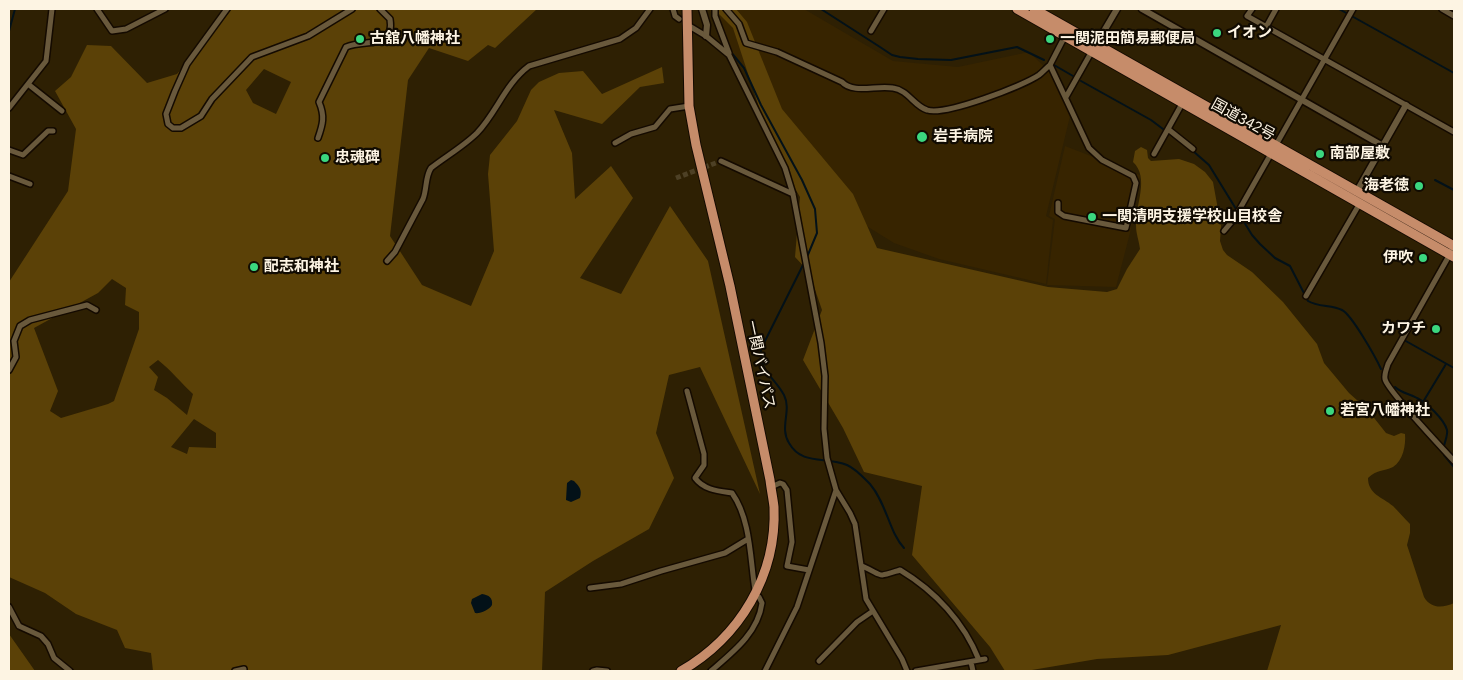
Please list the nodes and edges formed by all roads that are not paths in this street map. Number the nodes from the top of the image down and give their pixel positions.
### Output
1 (52, 9) edge
2 (97, 9) edge
3 (165, 9) edge
4 (227, 9) edge
5 (352, 9) edge
6 (380, 9) edge
7 (650, 9) edge
8 (673, 9) edge
9 (687, 9) edge
10 (691, 9) edge
11 (702, 9) edge
12 (716, 9) edge
13 (726, 9) edge
14 (884, 9) edge
15 (1017, 9) edge
16 (1034, 9) edge
17 (1117, 9) edge
18 (1142, 9) edge
19 (1252, 9) edge
20 (1276, 9) edge
21 (1353, 9) edge
22 (1442, 9) edge
23 (1452, 12) edge
24 (679, 19) dead end
25 (1266, 27) junction
26 (689, 31) junction
27 (871, 31) dead end
28 (706, 36) junction
29 (1065, 36) junction
30 (1094, 47) junction
31 (730, 55) junction
32 (1324, 60) junction
33 (1050, 65) junction
34 (28, 84) junction
35 (1066, 98) junction
36 (1301, 100) junction
37 (1183, 102) junction
38 (689, 106) junction
39 (1406, 106) junction
40 (9, 108) edge
41 (62, 111) dead end
42 (1168, 129) junction
43 (54, 131) dead end
44 (1454, 132) edge
45 (318, 138) dead end
46 (615, 143) dead end
47 (1383, 146) junction
48 (1274, 148) junction
49 (1193, 149) dead end
50 (9, 150) edge
51 (1154, 154) dead end
52 (721, 161) dead end
53 (9, 176) edge
54 (30, 184) dead end
55 (1357, 191) junction
56 (793, 194) junction
57 (1058, 203) dead end
58 (1360, 203) junction
59 (1224, 231) dead end
60 (1453, 249) edge
61 (388, 261) dead end
62 (1306, 296) dead end
63 (96, 310) dead end
64 (9, 370) edge
65 (687, 391) dead end
66 (1454, 461) edge
67 (771, 487) junction
68 (836, 490) junction
69 (748, 540) junction
70 (862, 566) junction
71 (809, 570) junction
72 (590, 588) dead end
73 (755, 594) junction
74 (9, 606) edge
75 (872, 610) junction
76 (819, 661) dead end
77 (971, 662) junction
78 (244, 669) dead end
79 (943, 669) edge
80 (684, 670) edge
81 (70, 671) edge
82 (236, 671) edge
83 (593, 671) edge
84 (607, 671) edge
85 (711, 671) edge
86 (765, 671) edge
87 (907, 671) edge
88 (916, 671) edge
89 (973, 671) edge

1 - 34 street
2 - 3 street
4 - 5 street
6 - 45 street
7 - 61 street
8 - 24 street
9 - 26 highway, 一関バイパス
10 - 26 highway, 一関バイパス
11 - 28 street
12 - 31 street
13 - 33 street
14 - 27 street
15 - 29 highway, 国道342号
16 - 30 highway, 国道342号
17 - 30 street
18 - 36 street
19 - 25 street
20 - 25 street
21 - 32 street
22 - 23 street
25 - 32 street
26 - 28 street
26 - 38 highway, 一関バイパス
28 - 31 street
29 - 30 highway, 国道342号
29 - 33 street
30 - 35 street
30 - 37 highway, 国道342号
30 - 48 highway, 国道342号
31 - 56 street
32 - 36 street
32 - 39 street
33 - 35 street
34 - 40 street
34 - 41 street
35 - 57 street
36 - 47 street
36 - 48 street
37 - 42 street
37 - 48 highway, 国道342号
38 - 46 street
38 - 67 highway, 一関バイパス
39 - 44 street
39 - 47 street
42 - 49 street
42 - 51 street
43 - 50 street
47 - 55 street
48 - 55 highway, 国道342号
48 - 58 highway, 国道342号
48 - 59 street
52 - 56 street
53 - 54 street
55 - 60 highway, 国道342号
56 - 68 street
58 - 60 highway, 国道342号
58 - 62 street
60 - 66 street
63 - 64 street
65 - 69 street
67 - 71 street
67 - 73 highway, 一関バイパス
68 - 70 street
68 - 71 street
69 - 72 street
69 - 73 street
70 - 75 street
70 - 77 street
71 - 86 street
73 - 80 highway, 一関バイパス
73 - 85 street
74 - 81 street
75 - 76 street
75 - 87 street
77 - 79 street
77 - 89 street
78 - 82 street
79 - 88 street
83 - 84 street

